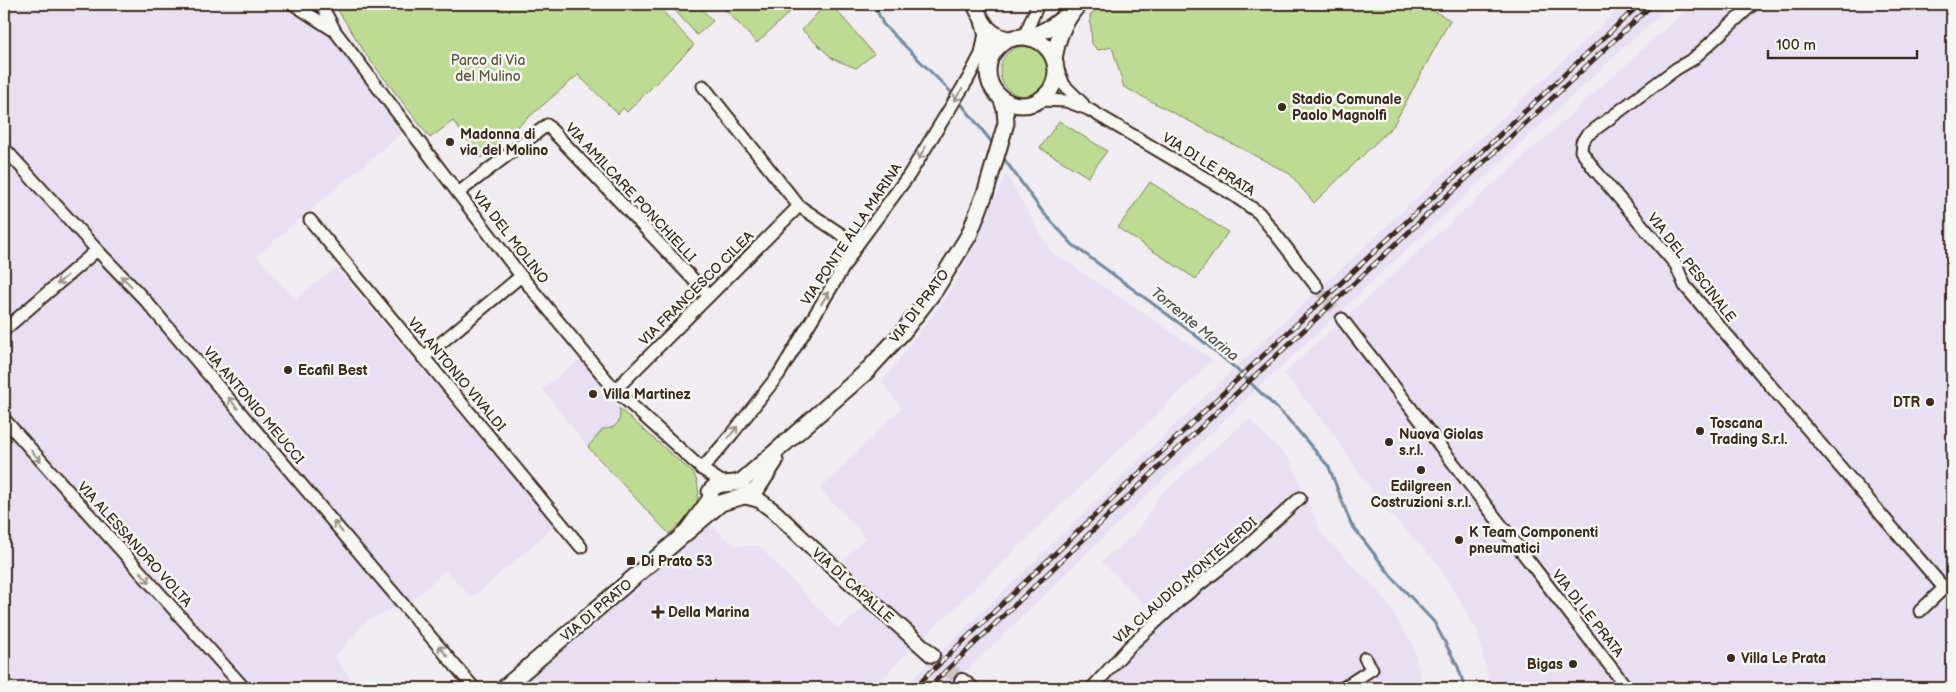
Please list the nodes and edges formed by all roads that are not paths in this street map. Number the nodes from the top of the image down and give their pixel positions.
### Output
1 (293, 4) edge
2 (321, 4) edge
3 (974, 4) edge
4 (1038, 4) edge
5 (1754, 4) edge
6 (1077, 6) edge
7 (982, 23) junction
8 (334, 31) junction
9 (1022, 38) junction
10 (990, 60) junction
11 (1055, 62) junction
12 (703, 86) dead end
13 (1001, 98) junction
14 (1034, 102) junction
15 (1088, 109) junction
16 (1002, 137) junction
17 (4, 148) edge
18 (458, 193) junction
19 (799, 206) junction
20 (310, 220) dead end
21 (858, 245) junction
22 (96, 250) junction
23 (521, 276) junction
24 (1318, 287) tunnel mouth
25 (709, 296) junction
26 (1342, 319) tunnel mouth
27 (4, 330) edge
28 (423, 358) junction
29 (614, 390) junction
30 (4, 419) edge
31 (702, 469) junction
32 (754, 480) junction
33 (725, 484) junction
34 (744, 496) junction
35 (714, 497) junction
36 (1300, 498) dead end
37 (775, 512) junction
38 (580, 547) dead end
39 (1948, 585) edge
40 (1920, 611) dead end
41 (932, 656) tunnel mouth
42 (1366, 658) dead end
43 (244, 688) edge
44 (474, 688) edge
45 (504, 688) edge
46 (1092, 688) edge
47 (1343, 688) edge
48 (1627, 688) edge

1 - 8 street
2 - 8 street, VIA DEL MOLINO
3 - 7 street
4 - 9 street
5 - 39 street, VIA DEL PESCINALE
6 - 9 main road, VIA DI PRATO
6 - 11 main road, VIA DI PRATO
7 - 9 street
7 - 10 street
7 -> 21 street, VIA PONTE ALLA MARINA
8 - 18 street, VIA DEL MOLINO
9 - 10 main road, VIA DI PRATO
9 - 11 main road
10 - 13 main road, VIA DI PRATO
11 - 14 main road, VIA DI PRATO
11 - 15 street, VIA DI LE PRATA
12 - 19 street
13 - 14 main road
13 - 16 main road, VIA DI PRATO
14 - 15 street, VIA DI LE PRATA
14 - 16 main road, VIA DI PRATO
15 - 24 street, VIA DI LE PRATA
16 - 32 main road, VIA DI PRATO
17 - 22 street, VIA ANTONIO MEUCCI
18 - 23 street, VIA DEL MOLINO
18 - 25 street, VIA AMILCARE PONCHIELLI
19 - 21 street
19 - 25 street, VIA FRANCESCO CILEA
20 - 28 street, VIA ANTONIO VIVALDI
31 -> 21 street, VIA PONTE ALLA MARINA
22 -> 27 street
44 -> 22 street, VIA ANTONIO MEUCCI
23 - 28 street
23 - 29 street, VIA DEL MOLINO
25 - 29 street, VIA FRANCESCO CILEA
26 - 48 street, VIA DI LE PRATA
28 - 38 street, VIA ANTONIO VIVALDI
29 - 31 street, VIA DEL MOLINO
30 -> 43 street, VIA ALESSANDRO VOLTA
31 - 33 street, VIA DEL MOLINO
31 - 35 street, VIA DEL MOLINO
32 - 33 main road, VIA DI PRATO
32 - 34 main road, VIA DI PRATO
32 - 37 street, VIA DI CAPALLE
33 - 35 main road, VIA DI PRATO
34 - 35 main road, VIA DI PRATO
34 - 37 street, VIA DI CAPALLE
35 - 45 main road, VIA DI PRATO
36 - 46 street, VIA CLAUDIO MONTEVERDI
37 - 41 street, VIA DI CAPALLE
39 - 40 street
42 - 47 street

